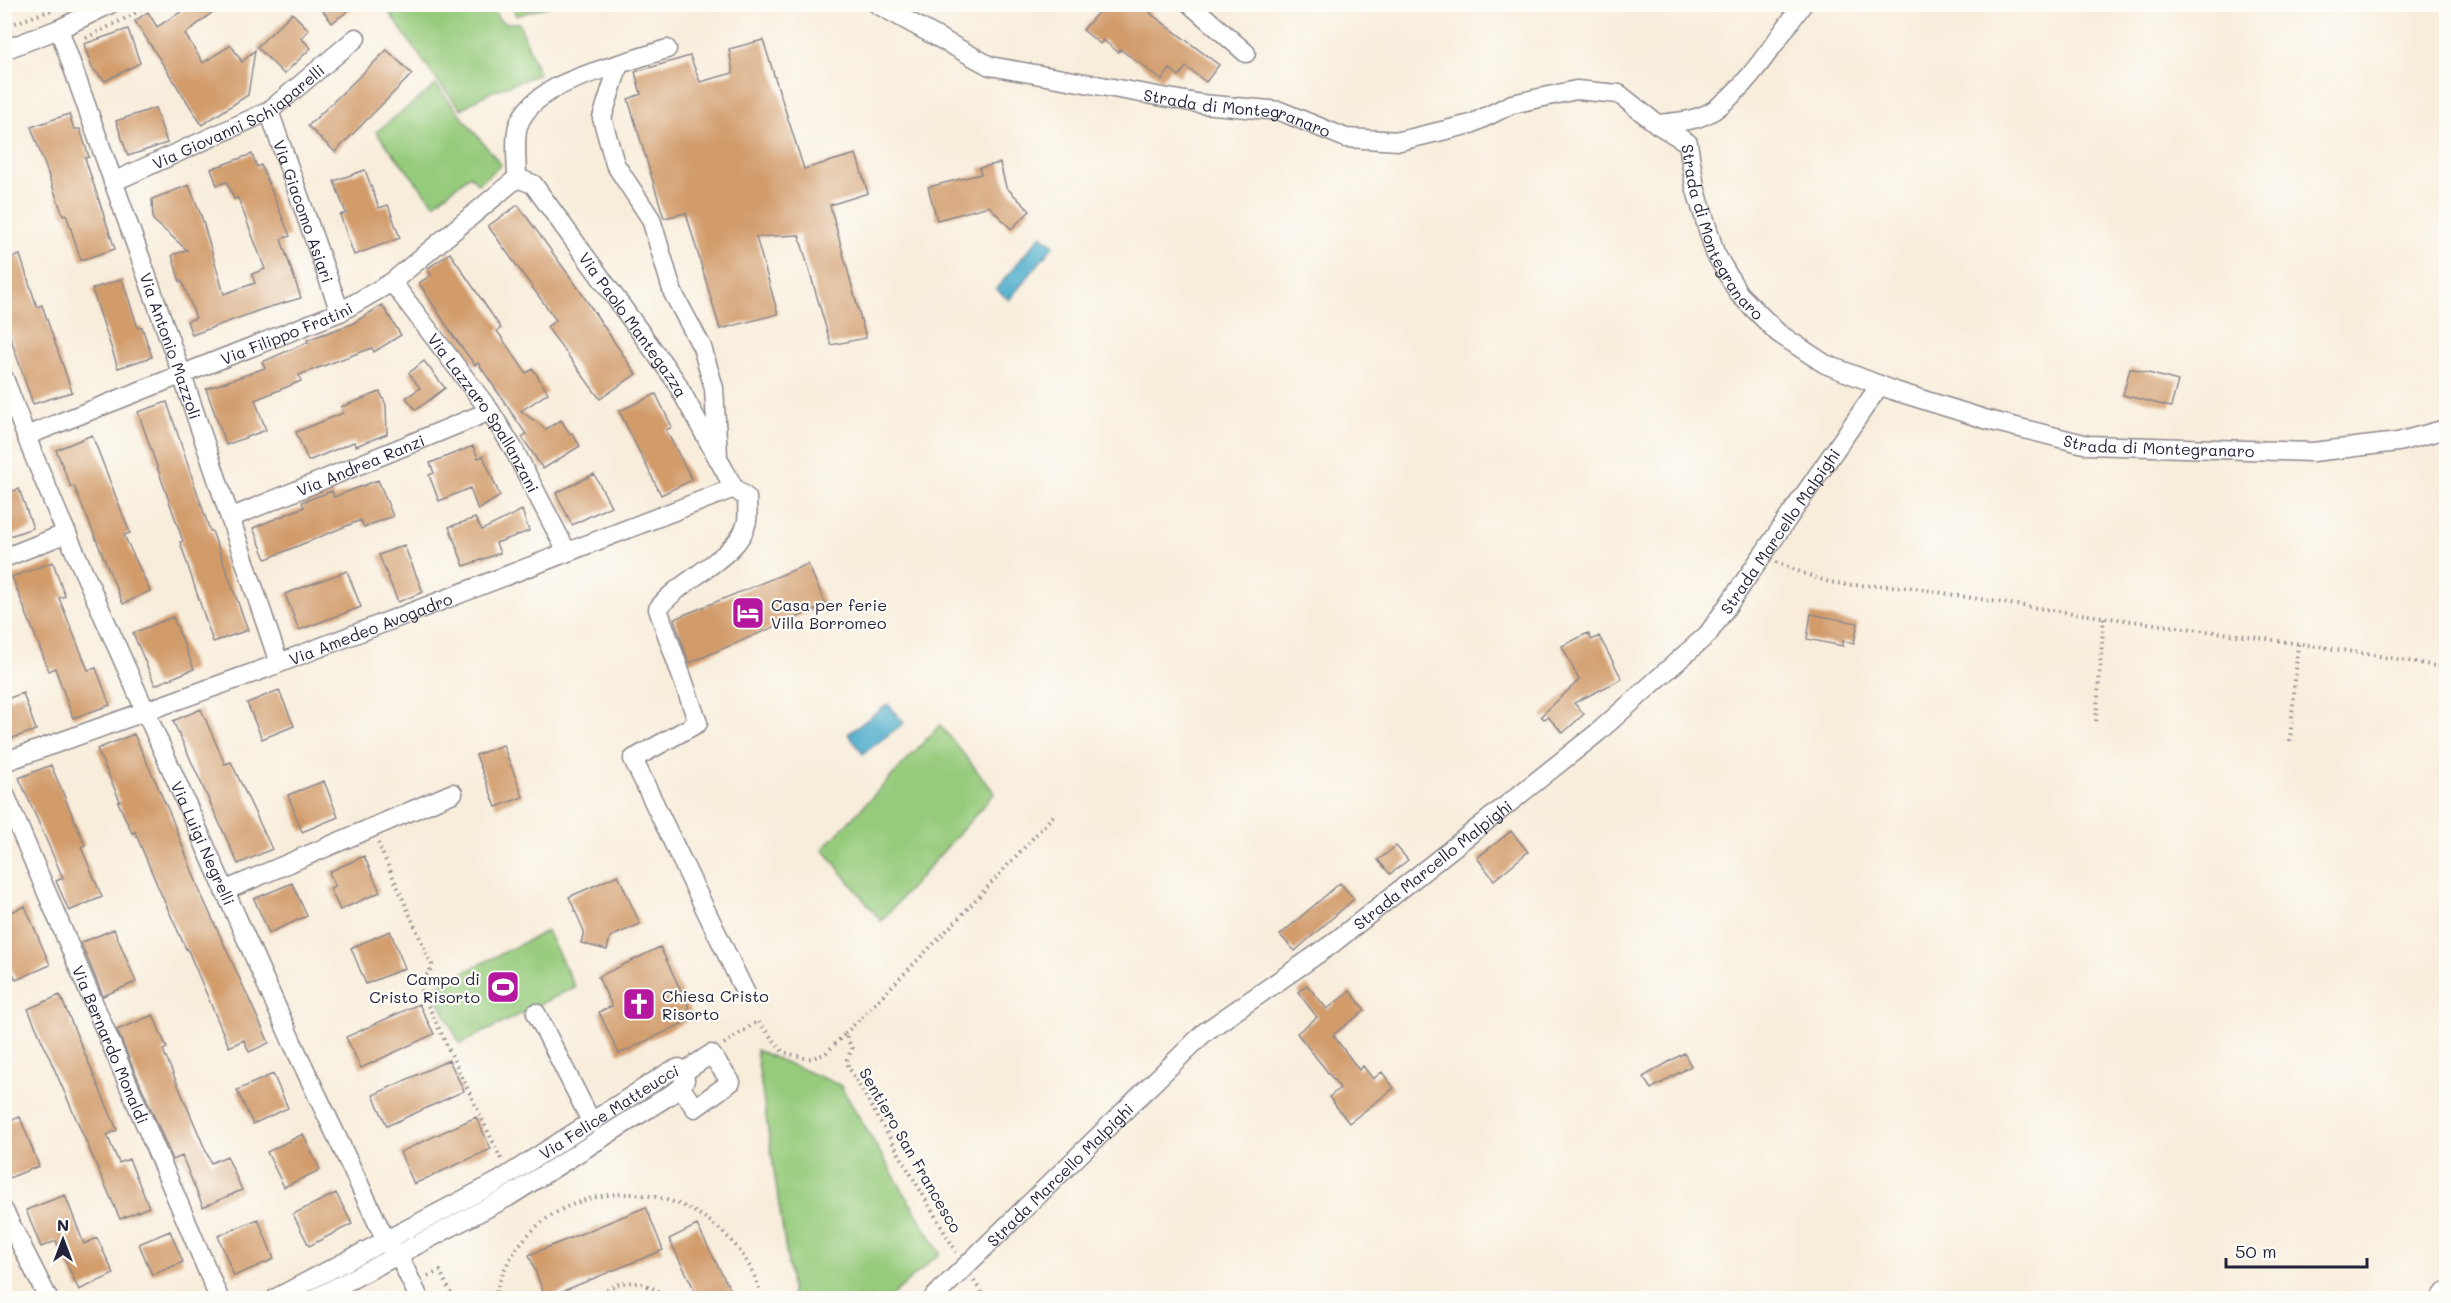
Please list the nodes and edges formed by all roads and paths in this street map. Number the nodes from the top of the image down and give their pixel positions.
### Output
1 (66, 4) edge
2 (110, 4) edge
3 (877, 4) edge
4 (1190, 4) edge
5 (1803, 4) edge
6 (4, 27) edge
7 (59, 30) junction
8 (356, 38) dead end
9 (667, 49) dead end
10 (4, 50) edge
11 (1246, 53) dead end
12 (619, 64) junction
13 (268, 111) junction
14 (1657, 124) junction
15 (517, 178) junction
16 (113, 182) junction
17 (392, 282) junction
18 (340, 312) junction
19 (182, 375) junction
20 (4, 378) edge
21 (1880, 386) junction
22 (490, 411) junction
23 (2446, 429) edge
24 (26, 436) junction
25 (718, 458) junction
26 (734, 488) junction
27 (230, 518) junction
28 (67, 533) junction
29 (567, 552) junction
30 (1763, 557) junction
31 (4, 558) edge
32 (2104, 617) junction
33 (2298, 644) junction
34 (279, 663) junction
35 (2446, 668) edge
36 (145, 713) junction
37 (2096, 721) dead end
38 (2290, 741) dead end
39 (4, 762) edge
40 (4, 792) edge
41 (453, 793) dead end
42 (1054, 815) dead end
43 (371, 828) junction
44 (224, 891) junction
45 (746, 994) dead end
46 (536, 1013) dead end
47 (845, 1034) junction
48 (711, 1054) junction
49 (678, 1077) junction
50 (592, 1124) junction
51 (509, 1175) junction
52 (4, 1210) edge
53 (386, 1241) junction
54 (399, 1256) junction
55 (964, 1266) junction
56 (424, 1278) dead end
57 (2446, 1291) edge
58 (48, 1299) edge
59 (219, 1299) edge
60 (276, 1299) edge
61 (316, 1299) edge
62 (419, 1299) edge
63 (453, 1299) edge
64 (495, 1299) edge
65 (598, 1299) edge
66 (667, 1299) edge
67 (761, 1299) edge
68 (933, 1299) edge
69 (985, 1299) edge
70 (2441, 1299) edge

1 - 6 path
2 - 7 street
3 - 14 street, Strada di Montegranaro
4 - 11 street
5 - 14 street
7 - 10 street
7 - 16 street, Via Antonio Mazzoli
8 - 13 street, Via Giovanni Schiaparelli
9 - 12 street
12 - 15 street
12 - 25 street
13 - 16 street, Via Giovanni Schiaparelli
13 - 18 street, Via Giacomo Asiari
14 - 21 street, Strada di Montegranaro
15 - 17 street, Via Filippo Fratini
15 - 25 street, Via Paolo Mantegazza
16 - 19 street, Via Antonio Mazzoli
17 - 18 street, Via Filippo Fratini
17 - 22 street, Via Lazzaro Spallanzani
18 - 19 street, Via Filippo Fratini
19 - 24 street, Via Filippo Fratini
19 - 27 street, Via Antonio Mazzoli
20 - 24 street, Via Luigi Negrelli
21 - 23 street, Strada di Montegranaro
21 - 30 street, Strada Marcello Malpighi
22 - 27 street, Via Andrea Ranzi
22 - 29 street, Via Lazzaro Spallanzani
24 - 28 street, Via Luigi Negrelli
25 - 26 street, Via Paolo Mantegazza
26 - 29 street, Via Amedeo Avogadro
26 - 45 street, Via Paolo Mantegazza
27 - 34 street, Via Antonio Mazzoli
28 - 31 street
28 - 36 street, Via Luigi Negrelli
29 - 34 street, Via Amedeo Avogadro
30 - 32 path
30 - 55 street, Strada Marcello Malpighi
32 - 33 path
32 - 37 path
33 - 35 path
33 - 38 path
34 - 36 street, Via Amedeo Avogadro
36 - 39 street, Via Amedeo Avogadro
36 - 44 street, Via Luigi Negrelli
40 - 59 street, Via Bernardo Monaldi
41 - 43 street
42 - 47 path
43 - 44 street
43 - 51 path
44 - 53 street, Via Luigi Negrelli
46 - 50 street
47 - 48 path
47 - 55 path, Sentiero San Francesco
48 - 49 street
48 - 49 street
49 - 50 street, Via Felice Matteucci
49 - 54 street, Via Felice Matteucci
50 - 51 street, Via Felice Matteucci
51 - 53 street, Via Felice Matteucci
52 - 58 street
53 - 54 street, Via Luigi Negrelli
53 - 60 street, Via Felice Matteucci
54 - 61 street, Via Felice Matteucci
54 - 62 street, Via Luigi Negrelli
55 - 68 street, Strada Marcello Malpighi
55 - 69 path, Sentiero San Francesco
56 - 63 path
57 - 70 street
64 - 67 path
65 - 66 path

